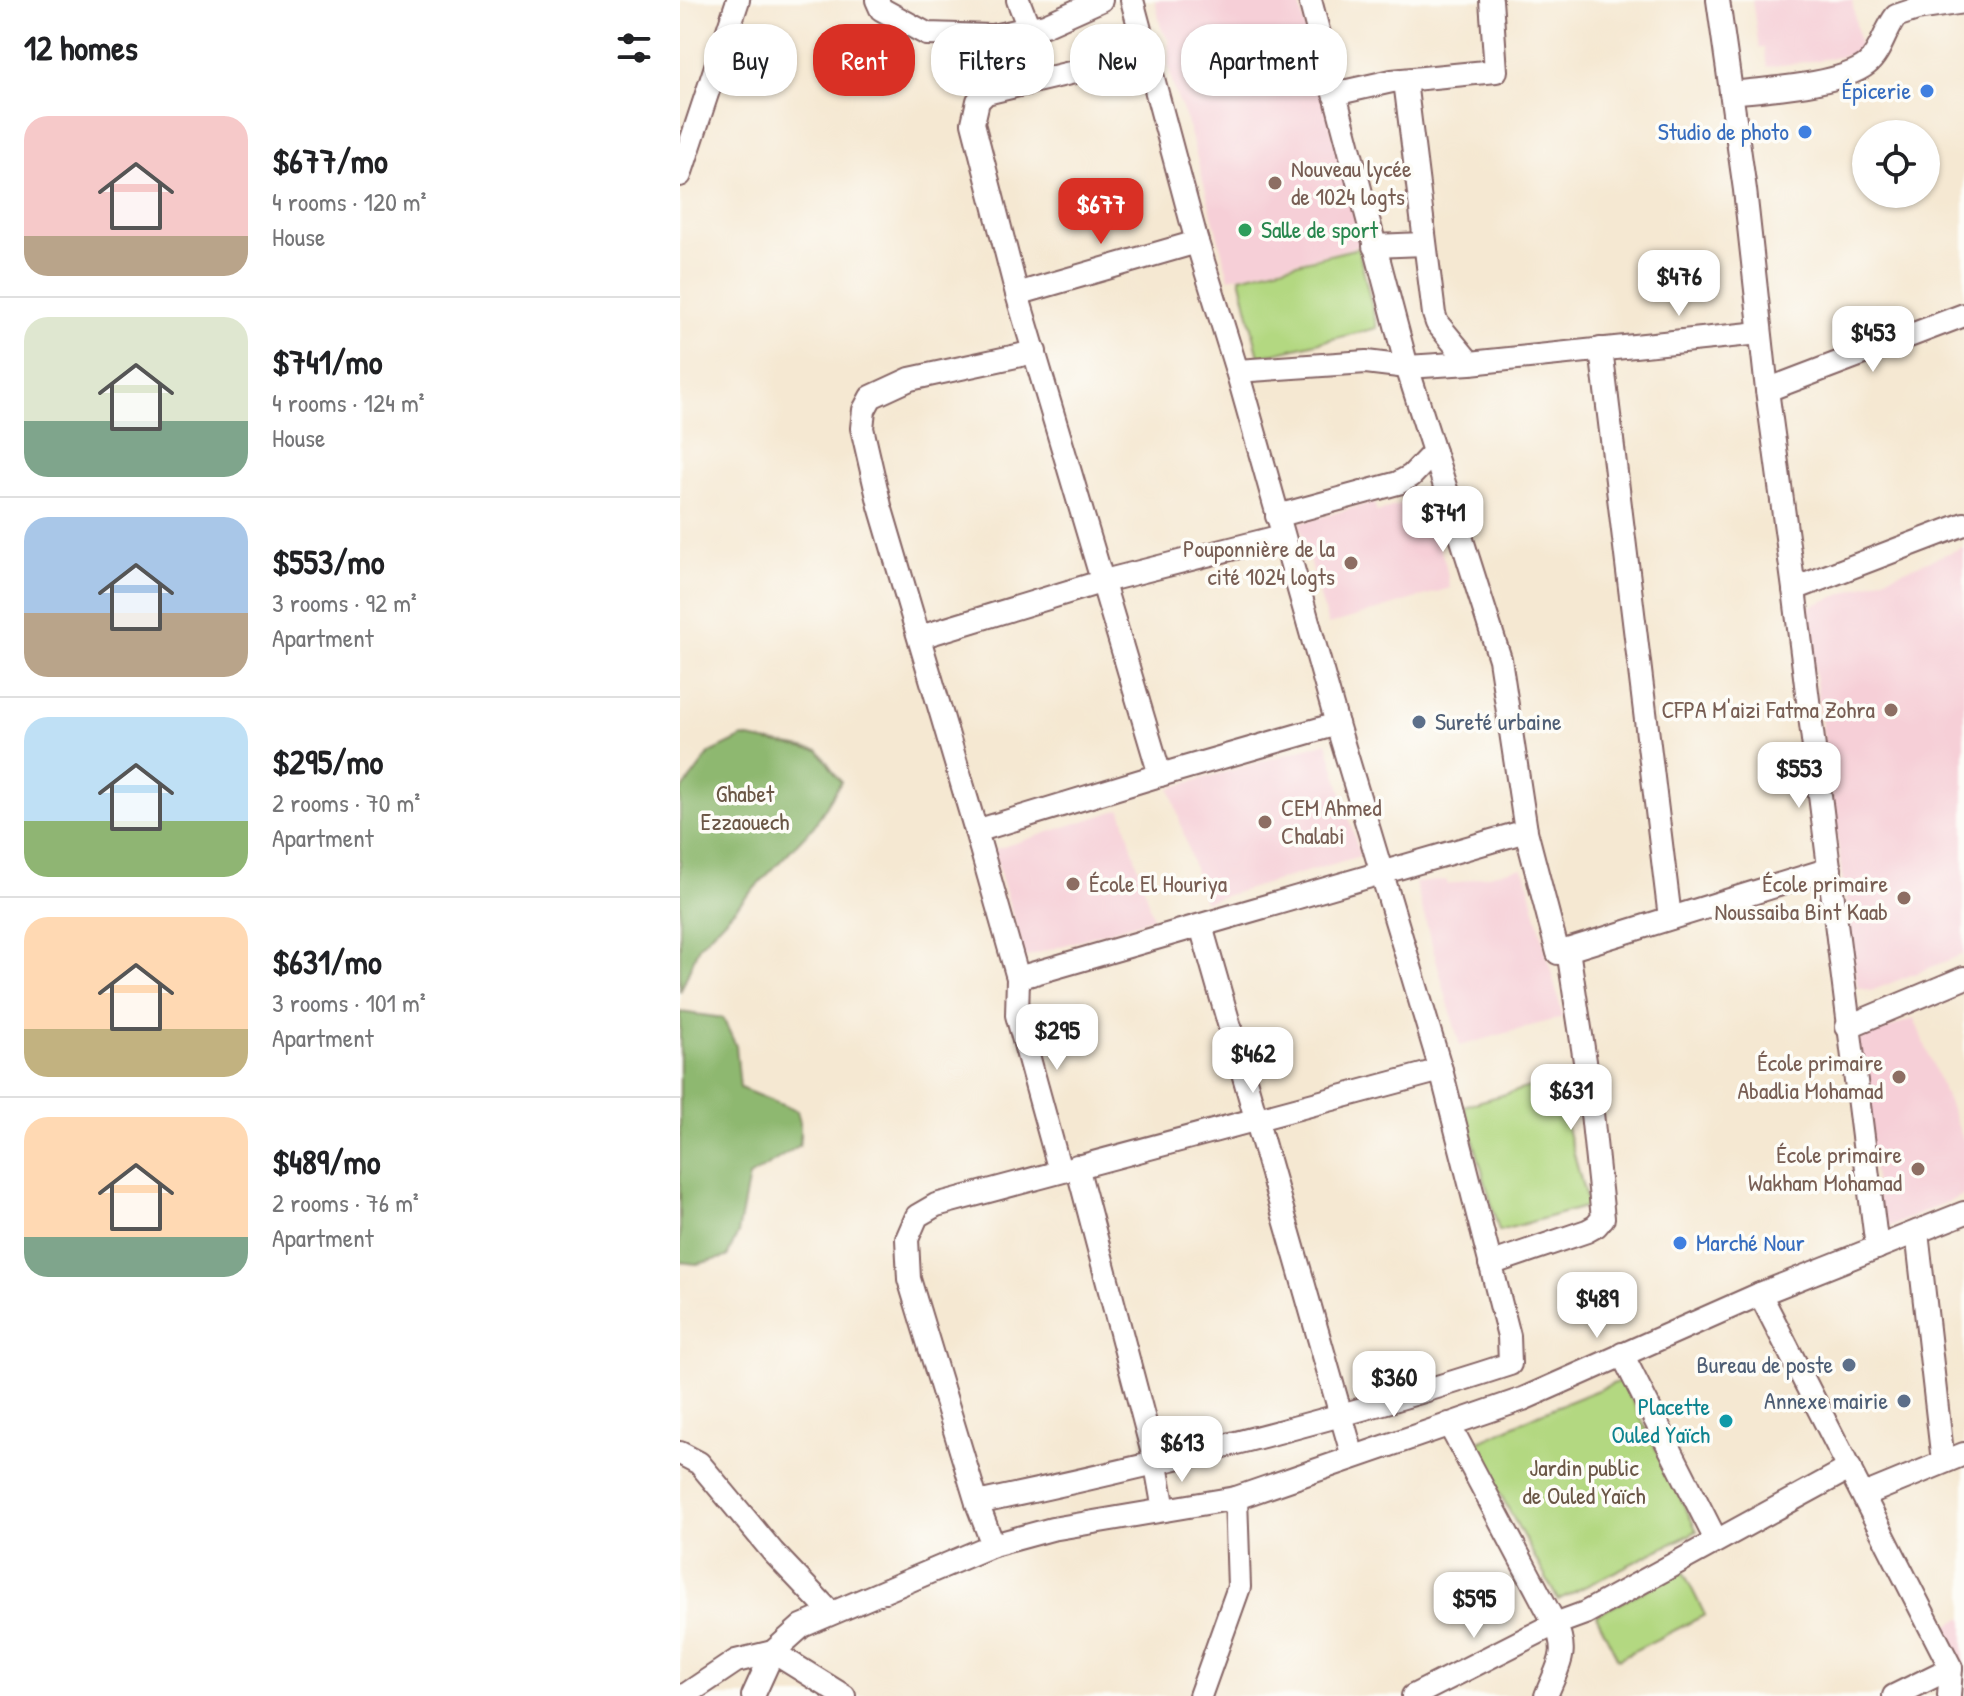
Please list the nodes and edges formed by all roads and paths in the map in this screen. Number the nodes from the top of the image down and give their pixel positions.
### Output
1 (738, 0) edge
2 (877, 0) edge
3 (1018, 0) edge
4 (1101, 0) edge
5 (1132, 0) edge
6 (1310, 0) edge
7 (1491, 0) edge
8 (1718, 0) edge
9 (1964, 2) edge
10 (1027, 24) edge
11 (1047, 24) edge
12 (1138, 24) edge
13 (1316, 24) edge
14 (931, 34) edge
15 (1070, 73) edge
16 (1405, 81) junction
17 (1347, 91) edge
18 (1731, 93) junction
19 (1157, 96) edge
20 (1335, 96) edge
21 (680, 175) edge
22 (1197, 242) junction
23 (1424, 244) junction
24 (1374, 246) junction
25 (1017, 294) junction
26 (1964, 315) edge
27 (1760, 333) junction
28 (1601, 349) junction
29 (1035, 352) junction
30 (1470, 363) junction
31 (1407, 367) junction
32 (1237, 371) junction
33 (1767, 390) junction
34 (1434, 452) junction
35 (1964, 524) edge
36 (1279, 526) junction
37 (1104, 581) junction
38 (1794, 589) junction
39 (920, 637) junction
40 (1337, 724) junction
41 (1160, 775) junction
42 (976, 831) junction
43 (1526, 831) junction
44 (1830, 869) junction
45 (1383, 873) junction
46 (1670, 918) junction
47 (1201, 926) junction
48 (1568, 950) junction
49 (1018, 978) junction
50 (1964, 978) edge
51 (1847, 1027) junction
52 (1441, 1070) junction
53 (1256, 1118) junction
54 (1069, 1168) junction
55 (1964, 1213) edge
56 (1917, 1232) junction
57 (1877, 1248) junction
58 (1490, 1264) junction
59 (1760, 1294) junction
60 (1622, 1354) junction
61 (1510, 1364) junction
62 (1523, 1399) junction
63 (1341, 1413) junction
64 (1449, 1424) junction
65 (680, 1453) edge
66 (1353, 1457) junction
67 (1954, 1458) edge
68 (1156, 1465) junction
69 (1850, 1468) junction
70 (1864, 1495) junction
71 (1236, 1498) junction
72 (977, 1503) junction
73 (1164, 1510) junction
74 (1716, 1540) junction
75 (993, 1545) junction
76 (830, 1612) junction
77 (1555, 1624) junction
78 (773, 1652) junction
79 (1951, 1668) junction
80 (684, 1696) edge
81 (753, 1696) edge
82 (844, 1696) edge
83 (1200, 1696) edge
84 (1413, 1696) edge
85 (1546, 1696) edge
86 (1894, 1696) edge
87 (1949, 1696) edge

1 - 21 street
2 - 14 street
3 - 10 street
4 - 11 street
5 - 12 street
6 - 13 street
7 - 16 street
8 - 18 street
9 - 18 street
15 - 25 street
16 - 17 street
16 - 23 street
18 - 27 street
19 - 22 street
20 - 24 street
22 - 25 street
22 - 32 street
23 - 24 street
23 - 30 street
24 - 31 street
25 - 29 street
26 - 33 street
27 - 28 street
27 - 33 street
28 - 30 street
28 - 46 street
29 - 37 street
29 - 39 street
30 - 31 street
31 - 32 street
31 - 34 street
32 - 36 street
33 - 38 street
34 - 36 street
34 - 43 street
35 - 38 street
36 - 37 street
36 - 40 street
37 - 39 street
37 - 41 street
38 - 44 street
39 - 42 street
40 - 41 street
40 - 45 street
41 - 42 street
42 - 49 street
43 - 45 street
43 - 48 street
44 - 46 street
44 - 51 street
45 - 47 street
45 - 52 street
46 - 48 street
47 - 49 street
47 - 53 street
48 - 58 street
49 - 54 street
50 - 51 street
51 - 57 street
52 - 53 street
52 - 58 street
53 - 54 street
53 - 63 street
54 - 68 street
54 - 72 street
55 - 56 street
56 - 57 street
56 - 67 street
57 - 59 street
58 - 61 street
59 - 60 street
59 - 69 street
60 - 62 street
60 - 74 street
61 - 62 street
61 - 63 street
62 - 64 street
63 - 66 street
63 - 68 street
64 - 66 street
64 - 77 street
65 - 76 street
66 - 71 street
67 - 70 street
68 - 72 street
68 - 73 street
69 - 70 street
69 - 74 street
70 - 79 street
71 - 73 street
71 - 83 street
72 - 75 street
73 - 75 street
74 - 77 street
75 - 76 street
76 - 78 street
77 - 84 street
77 - 85 street
78 - 80 street
78 - 81 street
78 - 82 street
79 - 86 street
79 - 87 street

